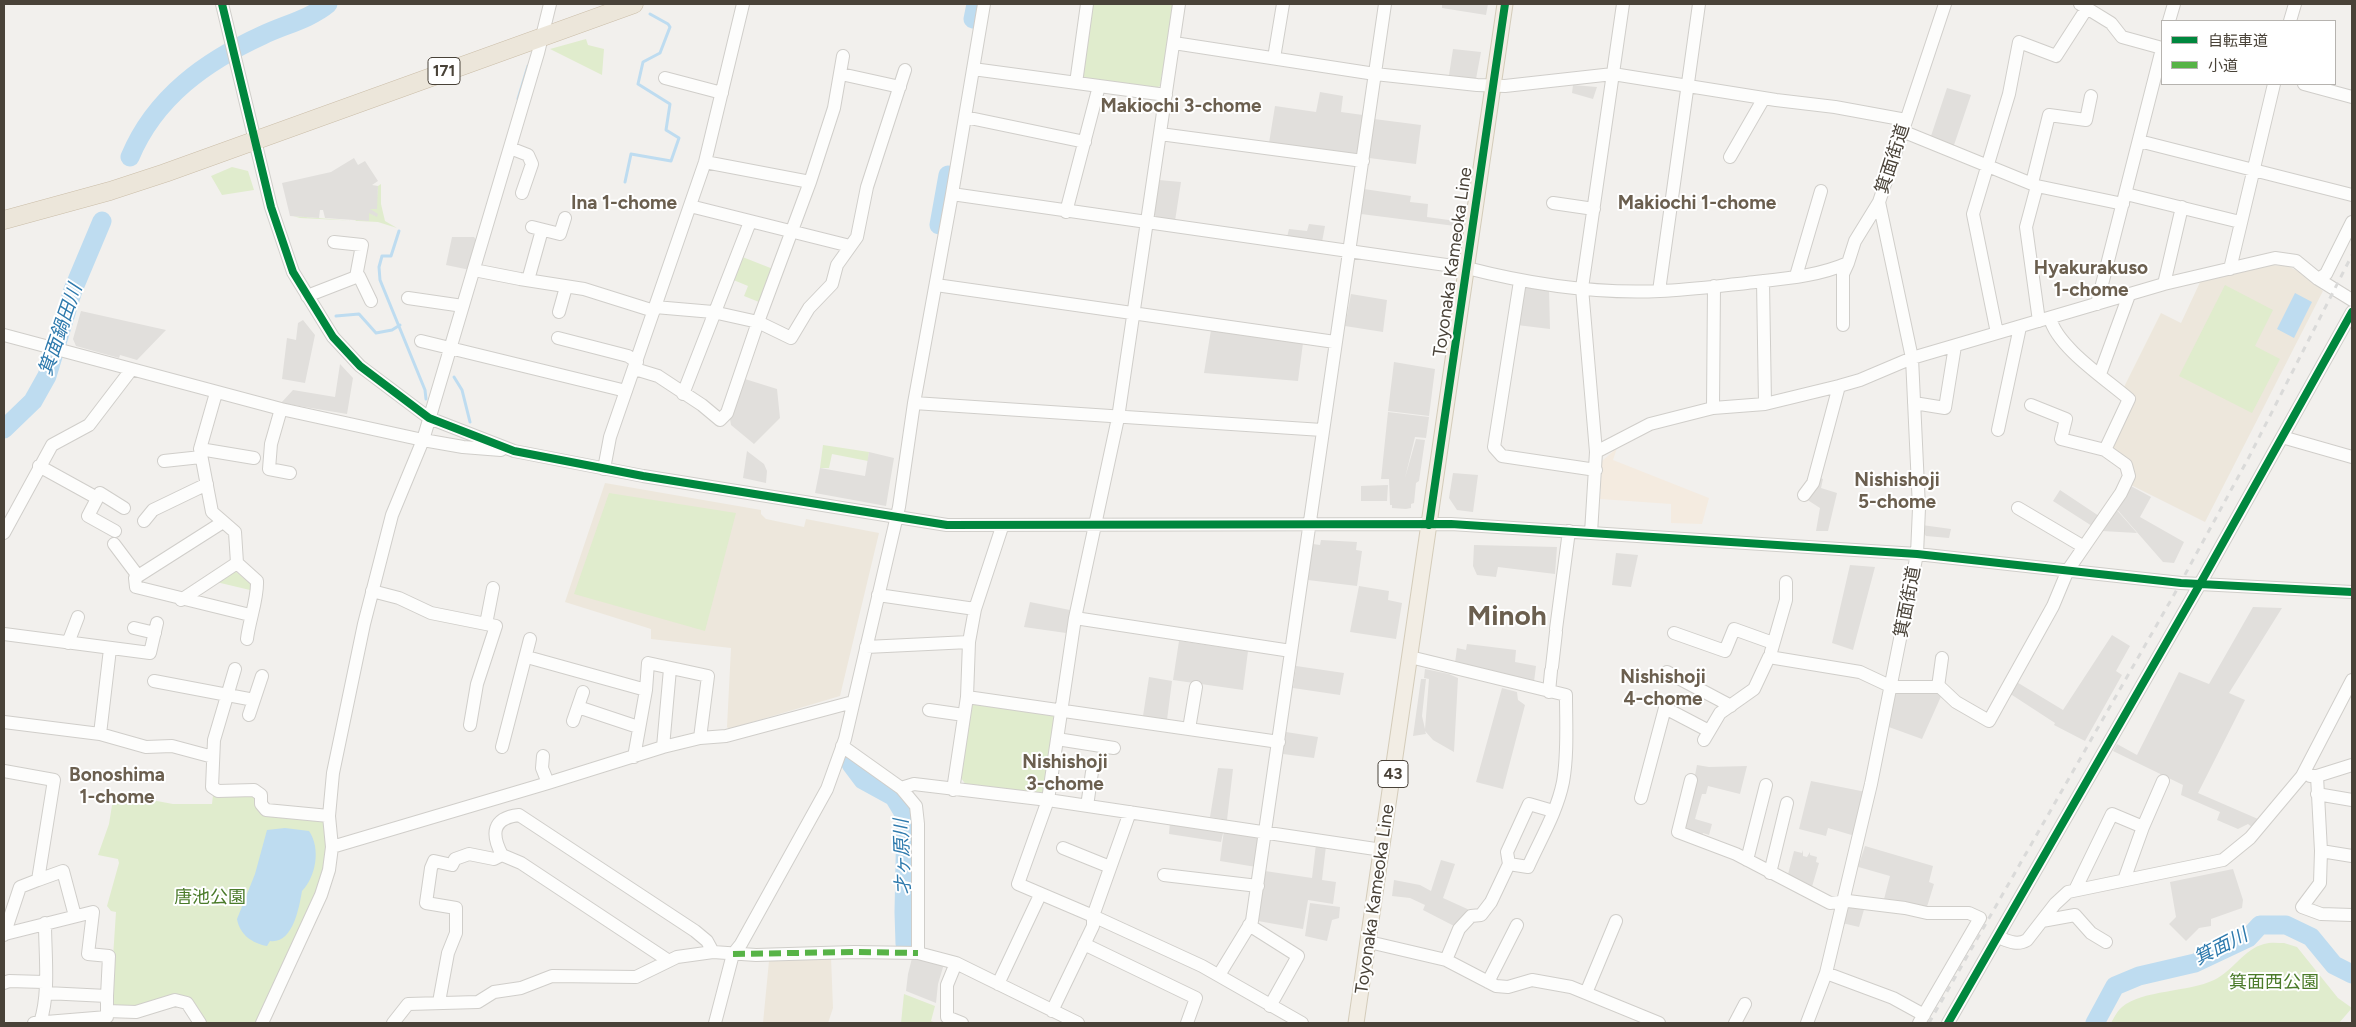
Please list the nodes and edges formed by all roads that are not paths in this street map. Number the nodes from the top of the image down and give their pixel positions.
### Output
1 (222, 4) edge
2 (550, 4) edge
3 (634, 4) edge
4 (743, 4) edge
5 (984, 4) edge
6 (1087, 4) edge
7 (1179, 4) edge
8 (1283, 4) edge
9 (1385, 4) edge
10 (1505, 4) edge
11 (1623, 4) edge
12 (1699, 4) edge
13 (1945, 4) edge
14 (2174, 4) edge
15 (2295, 4) edge
16 (2083, 6) edge
17 (2169, 20) edge
18 (2290, 20) edge
19 (542, 38) junction
20 (1174, 43) junction
21 (2161, 49) edge
22 (2161, 53) edge
23 (843, 56) dead end
24 (1274, 58) junction
25 (972, 69) junction
26 (905, 70) dead end
27 (841, 74) junction
28 (1375, 74) junction
29 (1613, 74) junction
30 (665, 78) dead end
31 (1076, 83) junction
32 (1493, 85) junction
33 (1687, 85) junction
34 (2274, 85) edge
35 (2308, 85) edge
36 (1100, 86) junction
37 (900, 87) junction
38 (722, 92) junction
39 (1166, 95) junction
40 (2090, 96) dead end
41 (2352, 97) edge
42 (1764, 98) junction
43 (965, 117) junction
44 (1904, 125) junction
45 (1160, 134) junction
46 (255, 140) junction
47 (2139, 141) junction
48 (1085, 142) junction
49 (510, 148) junction
50 (1730, 157) dead end
51 (1362, 161) junction
52 (705, 162) junction
53 (1988, 166) junction
54 (2254, 172) junction
55 (810, 182) junction
56 (2034, 184) junction
57 (1821, 191) dead end
58 (522, 194) dead end
59 (952, 194) junction
60 (2352, 195) edge
61 (2124, 199) junction
62 (1880, 202) junction
63 (1552, 203) dead end
64 (690, 206) junction
65 (2182, 208) junction
66 (1594, 209) junction
67 (1066, 212) junction
68 (565, 218) dead end
69 (4, 220) edge
70 (750, 222) junction
71 (2240, 222) junction
72 (2352, 222) edge
73 (1146, 223) junction
74 (794, 231) junction
75 (334, 242) dead end
76 (850, 246) junction
77 (1350, 253) junction
78 (1848, 263) junction
79 (1467, 268) junction
80 (2230, 269) junction
81 (474, 270) junction
82 (361, 276) junction
83 (1796, 276) junction
84 (528, 280) junction
85 (2318, 280) junction
86 (1520, 281) junction
87 (1763, 281) junction
88 (2164, 284) junction
89 (936, 285) junction
90 (1714, 286) junction
91 (566, 287) junction
92 (1582, 288) junction
93 (1659, 291) junction
94 (2129, 295) junction
95 (307, 296) junction
96 (371, 297) dead end
97 (408, 298) dead end
98 (2352, 300) edge
99 (2097, 304) junction
100 (463, 306) junction
101 (655, 309) junction
102 (559, 312) dead end
103 (713, 312) junction
104 (1134, 312) junction
105 (2352, 312) edge
106 (2044, 319) junction
107 (758, 322) junction
108 (1843, 325) dead end
109 (2020, 327) junction
110 (1997, 333) junction
111 (4, 335) edge
112 (558, 338) dead end
113 (421, 341) dead end
114 (1335, 342) junction
115 (1955, 346) junction
116 (450, 348) junction
117 (1912, 358) junction
118 (636, 366) junction
119 (131, 370) junction
120 (2100, 374) junction
121 (1839, 386) junction
122 (626, 392) junction
123 (216, 393) junction
124 (683, 394) junction
125 (914, 403) junction
126 (1914, 403) junction
127 (1764, 404) junction
128 (2031, 405) dead end
129 (1713, 408) junction
130 (281, 409) junction
131 (429, 418) junction
132 (1118, 418) junction
133 (1322, 430) junction
134 (1998, 430) dead end
135 (2282, 437) junction
136 (423, 440) junction
137 (2105, 450) junction
138 (514, 451) junction
139 (1596, 452) junction
140 (200, 453) junction
141 (2352, 457) edge
142 (254, 458) dead end
143 (164, 461) dead end
144 (38, 466) junction
145 (604, 469) junction
146 (1596, 470) junction
147 (290, 473) dead end
148 (208, 484) junction
149 (1804, 495) dead end
150 (97, 498) junction
151 (124, 508) dead end
152 (2018, 508) dead end
153 (897, 519) junction
154 (144, 521) dead end
155 (223, 522) junction
156 (1429, 525) junction
157 (1095, 526) junction
158 (1310, 526) junction
159 (1002, 527) junction
160 (114, 531) dead end
161 (1569, 531) junction
162 (4, 533) edge
163 (1591, 533) junction
164 (114, 544) dead end
165 (2084, 547) junction
166 (1917, 554) junction
167 (238, 563) junction
168 (2068, 570) junction
169 (138, 576) junction
170 (1786, 582) dead end
171 (2200, 584) junction
172 (493, 588) dead end
173 (372, 591) junction
174 (2352, 592) edge
175 (878, 595) junction
176 (181, 600) junction
177 (975, 609) junction
178 (250, 615) junction
179 (78, 617) dead end
180 (1075, 618) junction
181 (486, 624) junction
182 (134, 628) dead end
183 (1674, 633) dead end
184 (4, 634) edge
185 (246, 639) dead end
186 (530, 639) dead end
187 (969, 642) junction
188 (68, 643) junction
189 (1773, 644) junction
190 (866, 646) junction
191 (110, 649) junction
192 (1292, 651) junction
193 (1769, 656) junction
194 (527, 657) junction
195 (1410, 657) junction
196 (1942, 658) dead end
197 (235, 669) dead end
198 (670, 669) junction
199 (1667, 672) dead end
200 (262, 676) dead end
201 (2352, 680) edge
202 (154, 681) dead end
203 (1196, 687) dead end
204 (1892, 687) junction
205 (1938, 687) junction
206 (646, 690) junction
207 (583, 692) dead end
208 (1548, 692) junction
209 (226, 695) junction
210 (967, 697) junction
211 (254, 700) junction
212 (853, 702) junction
213 (1731, 706) junction
214 (578, 707) junction
215 (1062, 709) junction
216 (929, 710) dead end
217 (249, 715) dead end
218 (964, 715) junction
219 (4, 722) edge
220 (573, 722) dead end
221 (470, 724) dead end
222 (638, 727) junction
223 (1189, 729) junction
224 (100, 734) junction
225 (700, 738) junction
226 (1057, 739) junction
227 (1279, 742) junction
228 (842, 746) junction
229 (502, 747) dead end
230 (663, 747) junction
231 (1114, 748) dead end
232 (543, 756) dead end
233 (214, 757) junction
234 (634, 757) junction
235 (2352, 765) edge
236 (4, 771) edge
237 (1092, 772) dead end
238 (2302, 776) junction
239 (2317, 776) junction
240 (1691, 780) dead end
241 (2163, 781) dead end
242 (548, 784) junction
243 (1766, 785) dead end
244 (901, 788) junction
245 (953, 790) junction
246 (2317, 794) junction
247 (1641, 798) dead end
248 (1048, 800) junction
249 (2352, 800) edge
250 (1787, 803) dead end
251 (1087, 806) junction
252 (1553, 811) junction
253 (1130, 812) junction
254 (329, 816) junction
255 (2142, 827) junction
256 (1267, 832) junction
257 (332, 847) junction
258 (1063, 848) dead end
259 (1382, 850) junction
260 (2321, 851) junction
261 (502, 855) junction
262 (2352, 856) edge
263 (1747, 860) junction
264 (1509, 864) junction
265 (1110, 867) junction
266 (1770, 873) junction
267 (1164, 875) dead end
268 (38, 880) junction
269 (2124, 880) junction
270 (1258, 886) junction
271 (2074, 890) junction
272 (1040, 895) junction
273 (1843, 903) junction
274 (2352, 915) edge
275 (75, 916) junction
276 (1093, 916) junction
277 (1616, 921) dead end
278 (2042, 921) junction
279 (45, 922) junction
280 (1516, 924) dead end
281 (1250, 925) junction
282 (4, 934) edge
283 (1998, 937) junction
284 (1369, 942) junction
285 (2106, 942) dead end
286 (1084, 944) junction
287 (713, 952) junction
288 (918, 953) junction
289 (733, 954) junction
290 (1446, 960) junction
291 (669, 961) junction
292 (956, 963) junction
293 (1826, 973) junction
294 (1219, 975) junction
295 (1488, 982) junction
296 (4, 983) edge
297 (998, 984) junction
298 (45, 987) junction
299 (1586, 993) junction
300 (108, 996) junction
301 (439, 1002) junction
302 (1745, 1004) dead end
303 (1270, 1006) junction
304 (107, 1011) junction
305 (1052, 1011) junction
306 (134, 1018) edge
307 (1921, 1019) edge
308 (77, 1021) edge
309 (717, 1021) edge
310 (1654, 1022) edge
311 (1949, 1022) edge
312 (38, 1023) edge
313 (200, 1023) edge
314 (262, 1023) edge
315 (393, 1023) edge
316 (962, 1023) edge
317 (1078, 1023) edge
318 (1187, 1023) edge
319 (1302, 1023) edge
320 (1356, 1023) edge
321 (1735, 1023) edge
322 (1807, 1023) edge

1 - 46 street
2 - 19 street
3 - 19 highway, 171
4 - 38 street
5 - 25 street
6 - 31 street
7 - 20 street
8 - 24 street
9 - 28 street
10 - 32 main road, Toyonaka Kameoka Line / 43
11 - 29 street
12 - 33 street
13 - 44 street, 箕面街道
14 - 17 street
15 - 18 street
16 - 21 street
16 - 53 street
19 - 46 highway, 171
19 - 49 street
20 - 24 street
20 - 39 street
22 - 47 street
23 - 27 street
24 - 28 street
25 - 31 street
25 - 43 street
26 - 37 street
27 - 37 street
27 - 55 street
28 - 32 street
28 - 51 street
29 - 32 street
29 - 33 street
29 - 66 street
30 - 38 street
31 - 36 street
32 - 79 main road, Toyonaka Kameoka Line / 43
33 - 42 street
33 - 93 street
34 - 54 street
35 - 41 street
36 - 39 street
36 - 48 street
37 - 76 street
38 - 52 street
39 - 45 street
40 - 56 street
42 - 44 street
42 - 50 street
43 - 48 street
43 - 59 street
44 - 53 street
44 - 62 street, 箕面街道
45 - 51 street
45 - 73 street
46 - 69 highway, 171
46 - 95 street
47 - 54 street
47 - 61 street
48 - 67 street
49 - 58 street
49 - 81 street
51 - 77 street
52 - 55 street
52 - 64 street
53 - 56 street
53 - 110 street
54 - 60 street
54 - 71 street
55 - 74 street
56 - 61 street
56 - 106 street
57 - 83 street
59 - 67 street
59 - 89 street
61 - 65 street
61 - 99 street
62 - 78 street
62 - 117 street, 箕面街道
63 - 66 street
64 - 70 street
64 - 101 street
65 - 71 street
65 - 88 street
66 - 92 street
67 - 73 street
68 - 84 street
70 - 74 street
70 - 103 street
71 - 80 street
72 - 85 street
73 - 77 street
73 - 104 street
74 - 76 street
74 - 107 street
75 - 82 street
76 - 107 street
77 - 79 street
77 - 114 street
78 - 83 street
78 - 108 street
79 - 86 street
79 - 156 main road, Toyonaka Kameoka Line / 43
80 - 85 street
80 - 88 street
81 - 84 street
81 - 100 street
82 - 95 street
82 - 96 street
83 - 87 street
84 - 91 street
85 - 98 street
86 - 92 street
86 - 146 street
87 - 90 street
87 - 127 street
88 - 94 street
89 - 104 street
89 - 125 street
90 - 93 street
90 - 129 street
91 - 101 street
91 - 102 street
92 - 93 street
92 - 139 street
94 - 99 street
94 - 120 street
95 - 131 street
97 - 100 street
99 - 106 street
100 - 116 street
101 - 103 street
101 - 118 street
103 - 107 street
103 - 124 street
104 - 114 street
104 - 132 street
105 - 135 street
106 - 109 street
106 - 120 street
107 - 124 street
109 - 110 street
109 - 134 street
110 - 115 street
111 - 119 street
112 - 118 street
113 - 116 street
114 - 133 street
115 - 117 street
115 - 126 street
116 - 122 street
116 - 131 street
117 - 121 street
117 - 126 street, 箕面街道
118 - 122 street
118 - 124 street
119 - 123 street
119 - 144 street
120 - 137 street
121 - 127 street
121 - 149 street
122 - 145 street
123 - 130 street
123 - 140 street
125 - 132 street
125 - 153 street
126 - 166 street, 箕面街道
127 - 129 street
128 - 137 street
129 - 139 street
130 - 136 street
130 - 147 street
131 - 136 street
131 - 138 street
132 - 133 street
132 - 157 street
133 - 158 street
135 - 141 street
135 - 171 street
136 - 138 street
136 - 173 street
137 - 165 street
138 - 145 street
139 - 146 street
140 - 142 street
140 - 143 street
140 - 148 street
144 - 150 street
144 - 162 street
145 - 153 street
146 - 163 street
148 - 154 street
148 - 155 street
150 - 151 street
150 - 160 street
152 - 165 street
153 - 159 street
153 - 175 street
155 - 167 street
155 - 169 street
156 - 158 street
156 - 161 street
156 - 195 main road, Toyonaka Kameoka Line / 43
157 - 158 street
157 - 159 street
157 - 180 street
158 - 192 street
159 - 177 street
161 - 163 street
161 - 208 street
163 - 166 street
164 - 169 street
165 - 168 street
166 - 168 street
166 - 204 street, 箕面街道
167 - 176 street
167 - 178 street
168 - 171 street
168 - 205 street
169 - 176 street
170 - 189 street
171 - 174 street
171 - 283 street
172 - 181 street
173 - 181 street
173 - 254 street
175 - 177 street
175 - 190 street
176 - 178 street
177 - 187 street
178 - 185 street
179 - 188 street
180 - 192 street
180 - 215 street
181 - 221 street
182 - 191 street
183 - 189 street
184 - 188 street
186 - 194 street
187 - 190 street
187 - 210 street
188 - 191 street
189 - 193 street
190 - 212 street
191 - 224 street
192 - 227 street
193 - 204 street
193 - 213 street
194 - 206 street
194 - 229 street
195 - 208 street
195 - 259 main road, Toyonaka Kameoka Line / 43
196 - 205 street
197 - 209 street
198 - 206 street
198 - 225 street
198 - 230 street
199 - 213 street
200 - 211 street
201 - 238 street
202 - 209 street
203 - 223 street
204 - 205 street
204 - 273 street, 箕面街道
206 - 222 street
207 - 214 street
208 - 252 street
209 - 211 street
209 - 233 street
210 - 215 street
210 - 218 street
211 - 217 street
212 - 225 street
212 - 228 street
213 - 247 street
214 - 220 street
214 - 222 street
215 - 223 street
215 - 226 street
216 - 218 street
218 - 245 street
219 - 224 street
222 - 234 street
223 - 227 street
224 - 233 street
225 - 230 street
226 - 231 street
226 - 248 street
227 - 256 street
228 - 244 street
228 - 289 street
230 - 234 street
232 - 242 street
233 - 254 street
234 - 242 street
235 - 239 street
236 - 268 street
237 - 251 street
238 - 239 street
238 - 269 street
239 - 246 street
240 - 263 street
241 - 255 street
242 - 257 street
243 - 263 street
244 - 245 street
244 - 288 street
245 - 248 street
246 - 249 street
246 - 260 street
248 - 251 street
248 - 272 street
250 - 266 street
251 - 253 street
252 - 264 street
252 - 264 street
253 - 256 street
253 - 265 street
254 - 257 street
255 - 269 street
255 - 271 street
256 - 259 street
256 - 270 street
257 - 314 street
258 - 265 street
259 - 284 main road, Toyonaka Kameoka Line / 43
260 - 262 street
260 - 274 street
261 - 287 street
261 - 291 street
261 - 301 street
263 - 266 street
264 - 290 street
265 - 276 street
266 - 273 street
267 - 270 street
268 - 275 street
268 - 282 street
269 - 271 street
270 - 281 street
271 - 278 street
272 - 276 street
272 - 297 street
273 - 293 street, 箕面街道
273 - 307 street
275 - 279 street
275 - 300 street
276 - 286 street
276 - 294 street
277 - 299 street
278 - 283 street
278 - 285 street
279 - 282 street
279 - 298 street
280 - 295 street
281 - 294 street
281 - 303 street
283 - 311 street
284 - 290 street
284 - 320 main road, Toyonaka Kameoka Line / 43
286 - 305 street
286 - 318 street
287 - 289 street
287 - 291 street
288 - 289 street
288 - 292 street
289 - 309 street
290 - 295 street
291 - 301 street
292 - 297 street
292 - 316 street
293 - 307 street
293 - 322 street, 箕面街道
294 - 303 street
295 - 299 street
296 - 298 street
297 - 305 street
298 - 300 street
298 - 312 street
299 - 310 street
300 - 304 street
301 - 315 street
302 - 321 street
303 - 319 street
304 - 306 street
304 - 308 street
305 - 317 street
306 - 313 street
308 - 312 street

